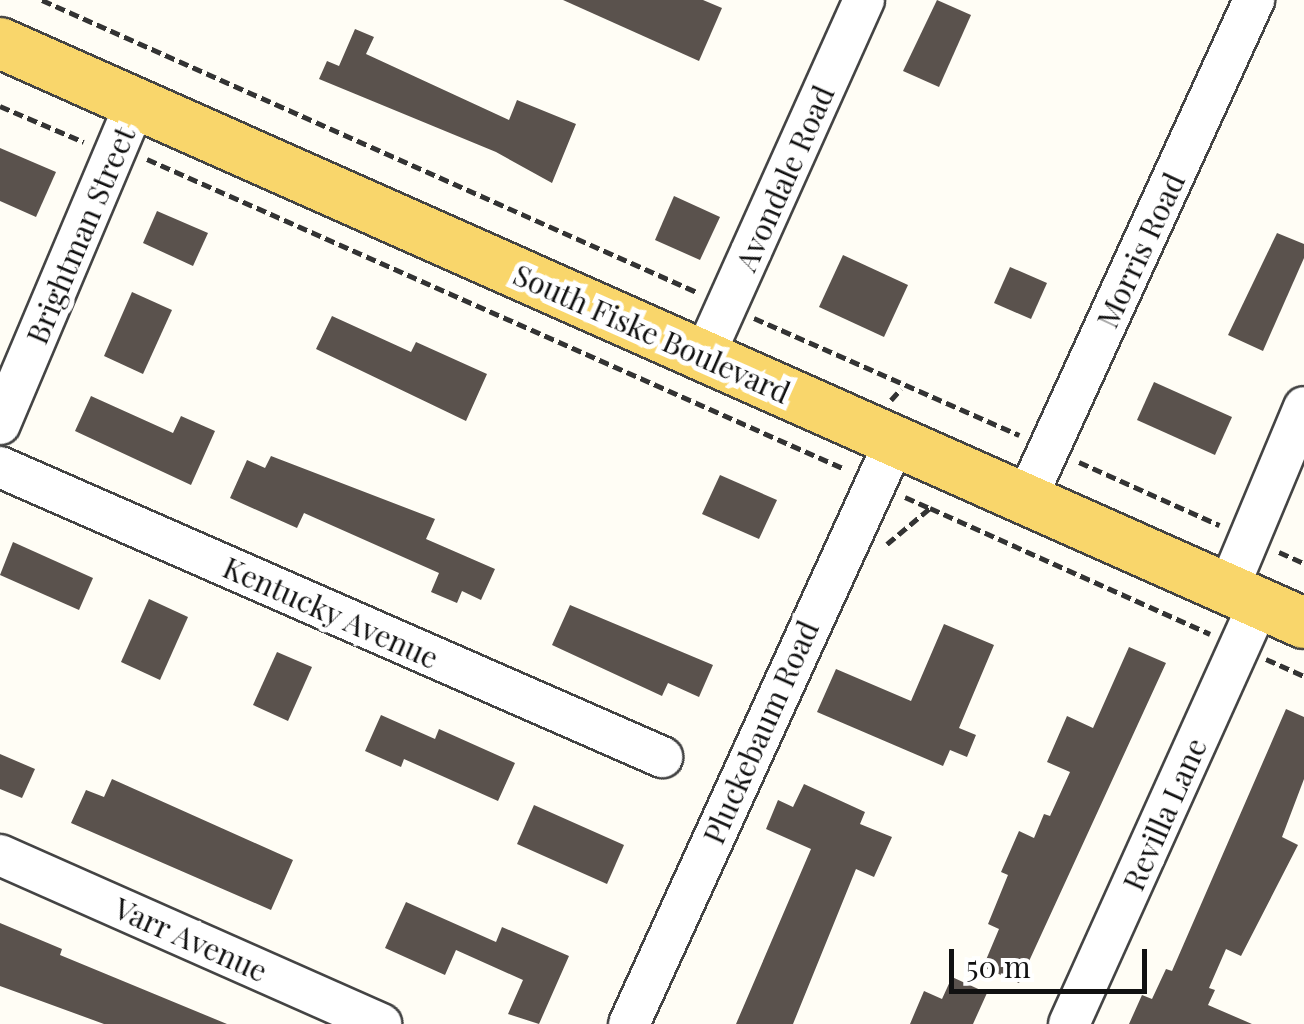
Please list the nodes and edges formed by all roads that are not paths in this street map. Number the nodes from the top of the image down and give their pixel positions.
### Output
1 (864, 0) edge
2 (1254, 0) edge
3 (0, 43) edge
4 (136, 102) junction
5 (704, 356) junction
6 (1304, 408) edge
7 (0, 424) edge
8 (894, 441) junction
9 (0, 467) edge
10 (1026, 500) junction
11 (1242, 613) junction
12 (1304, 623) edge
13 (662, 758) dead end
14 (0, 855) edge
15 (382, 1024) edge
16 (630, 1024) edge
17 (1069, 1024) edge

1 - 5 street, Avondale Road
2 - 10 street, Morris Road
3 - 4 main road, South Fiske Boulevard
4 - 5 main road, South Fiske Boulevard
4 - 7 street, Brightman Street
5 - 8 main road, South Fiske Boulevard
6 - 11 street, Revilla Lane
8 - 10 main road, South Fiske Boulevard
8 - 16 street, Pluckebaum Road
9 - 13 street, Kentucky Avenue
10 - 11 main road, South Fiske Boulevard
11 - 12 main road, South Fiske Boulevard
11 - 17 street, Revilla Lane
14 - 15 street, Varr Avenue

